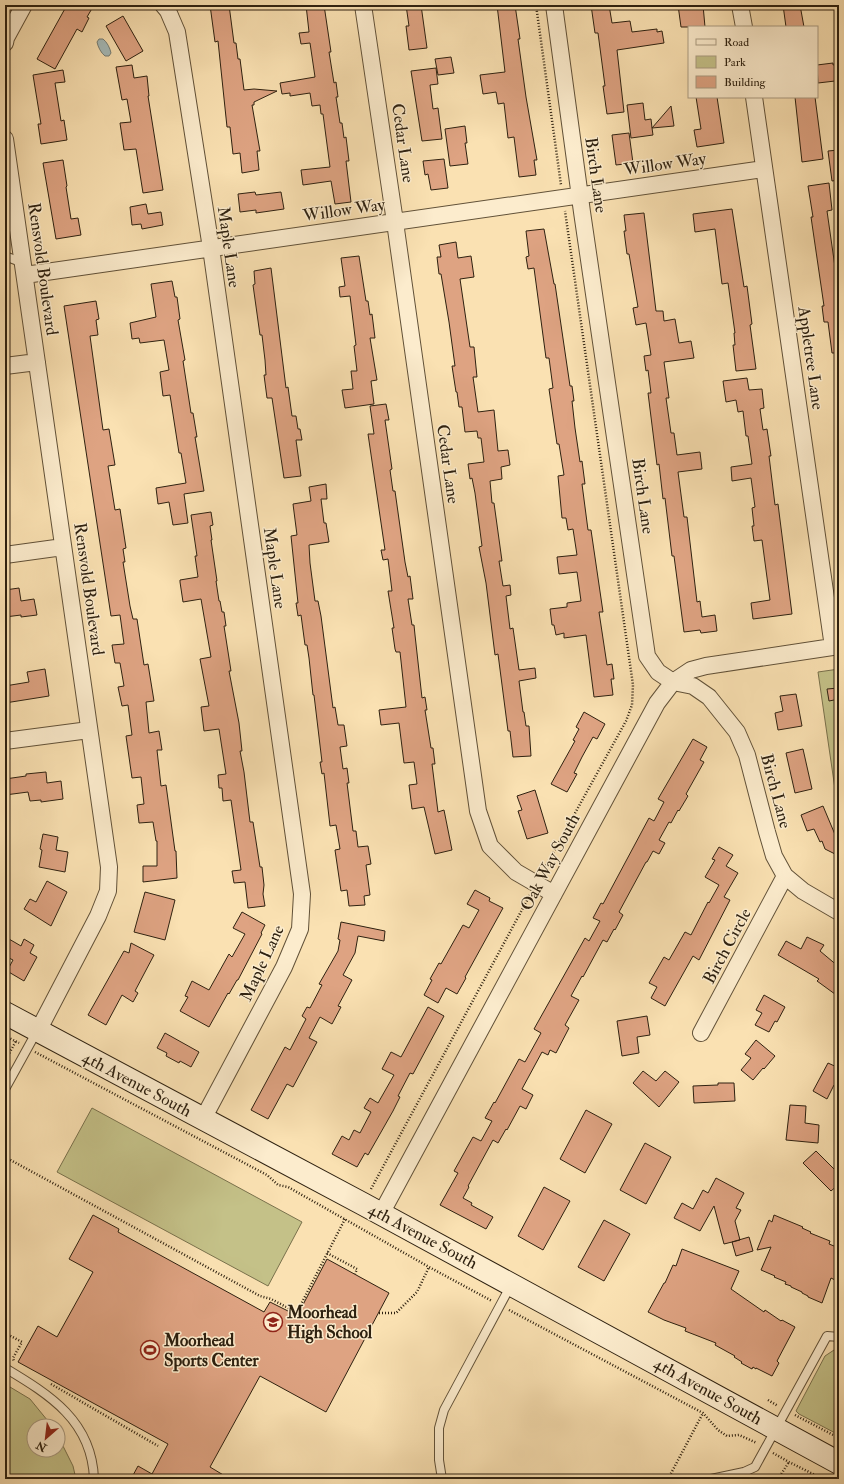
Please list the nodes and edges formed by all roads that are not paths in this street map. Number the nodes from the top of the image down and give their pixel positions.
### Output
1 (24, 5) edge
2 (163, 5) edge
3 (363, 5) edge
4 (554, 5) edge
5 (740, 5) edge
6 (744, 26) edge
7 (5, 43) edge
8 (754, 98) edge
9 (5, 139) edge
10 (764, 169) junction
11 (579, 195) junction
12 (396, 222) junction
13 (210, 248) junction
14 (5, 256) edge
15 (24, 269) junction
16 (37, 362) junction
17 (5, 366) edge
18 (63, 547) junction
19 (5, 554) edge
20 (836, 647) edge
21 (674, 682) junction
22 (89, 730) junction
23 (5, 741) edge
24 (785, 876) junction
25 (554, 894) junction
26 (839, 912) edge
27 (5, 1013) edge
28 (702, 1033) dead end
29 (33, 1039) junction
30 (5, 1090) edge
31 (203, 1119) junction
32 (381, 1214) junction
33 (511, 1284) junction
34 (839, 1336) edge
35 (5, 1368) edge
36 (781, 1419) junction
37 (839, 1463) edge
38 (94, 1479) edge
39 (442, 1479) edge
40 (711, 1479) edge

1 - 7 street
2 - 13 street, Maple Lane
3 - 12 street, Cedar Lane
4 - 11 street, Birch Lane
5 - 6 street
8 - 10 street, Appletree Lane
9 - 15 street, Rensvold Boulevard
10 - 11 street, Willow Way
10 - 20 street, Appletree Lane
11 - 12 street, Willow Way
11 - 21 street, Birch Lane
12 - 13 street, Willow Way
12 - 25 street, Cedar Lane
13 - 15 street, Willow Way
13 - 31 street, Maple Lane
14 - 15 lane
15 - 16 street, Rensvold Boulevard
16 - 17 street
16 - 18 street, Rensvold Boulevard
18 - 19 street
18 - 22 street, Rensvold Boulevard
20 - 21 street, Oak Way South
21 - 24 street, Birch Lane
21 - 25 street, Oak Way South
22 - 23 street
22 - 29 street, Rensvold Boulevard
24 - 26 street, Birch Lane
24 - 28 street, Birch Circle
25 - 32 street, Oak Way South
27 - 29 street, 4th Avenue South
29 - 30 lane
29 - 31 street, 4th Avenue South
31 - 32 street, 4th Avenue South
32 - 33 street, 4th Avenue South
33 - 36 street, 4th Avenue South
33 - 39 lane
34 - 36 lane
35 - 38 lane
36 - 37 street, 4th Avenue South
36 - 40 lane

